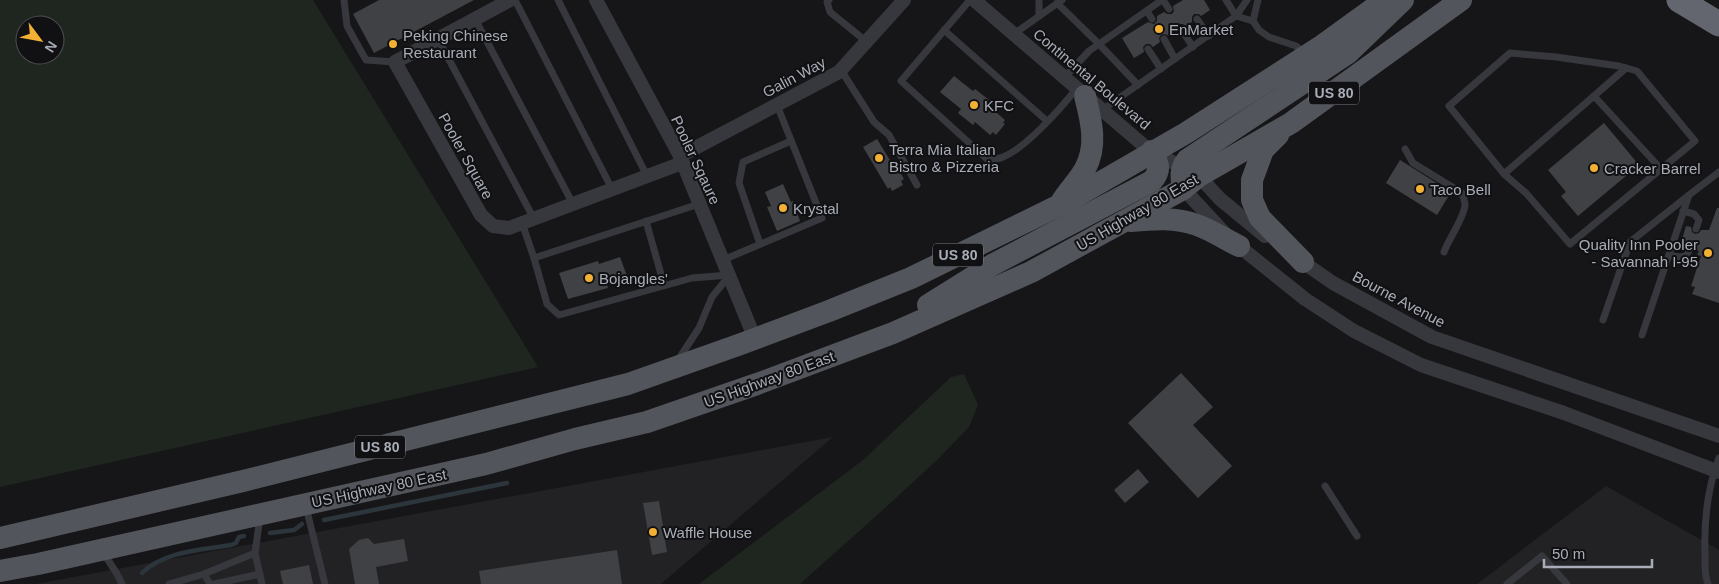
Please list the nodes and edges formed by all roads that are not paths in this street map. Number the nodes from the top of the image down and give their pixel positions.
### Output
1 (344, 0) edge
2 (510, 0) edge
3 (515, 0) edge
4 (558, 0) edge
5 (596, 0) edge
6 (828, 0) edge
7 (972, 0) edge
8 (1039, 0) edge
9 (1163, 0) edge
10 (1226, 0) edge
11 (1247, 0) edge
12 (1258, 0) edge
13 (1385, 0) edge
14 (1403, 0) edge
15 (1462, 0) edge
16 (1678, 0) edge
17 (900, 1) edge
18 (1060, 2) edge
19 (1169, 9) dead end
20 (1147, 11) junction
21 (1039, 16) junction
22 (1236, 16) junction
23 (475, 19) junction
24 (1197, 19) dead end
25 (1152, 20) dead end
26 (1253, 21) junction
27 (1131, 22) junction
28 (1719, 24) edge
29 (1181, 29) dead end
30 (944, 30) junction
31 (1136, 30) dead end
32 (1014, 34) junction
33 (1208, 36) junction
34 (438, 39) junction
35 (1164, 40) dead end
36 (866, 42) junction
37 (1099, 44) junction
38 (1192, 47) junction
39 (1148, 49) dead end
40 (1306, 55) junction
41 (1176, 59) junction
42 (395, 62) junction
43 (1626, 68) junction
44 (1161, 69) junction
45 (841, 70) junction
46 (1064, 78) junction
47 (1138, 85) junction
48 (1594, 96) junction
49 (1088, 98) junction
50 (777, 104) junction
51 (1047, 121) junction
52 (1291, 123) junction
53 (791, 140) junction
54 (1405, 149) dead end
55 (1152, 152) junction
56 (681, 159) junction
57 (1662, 169) junction
58 (1719, 172) edge
59 (1504, 174) junction
60 (646, 176) junction
61 (1188, 177) junction
62 (917, 186) dead end
63 (612, 189) junction
64 (1689, 195) junction
65 (573, 204) junction
66 (699, 204) junction
67 (1060, 205) junction
68 (1683, 211) junction
69 (528, 221) junction
70 (646, 221) junction
71 (1122, 222) junction
72 (1696, 229) dead end
73 (760, 244) junction
74 (1239, 246) junction
75 (1690, 249) dead end
76 (1444, 252) dead end
77 (1669, 255) junction
78 (534, 258) junction
79 (723, 260) junction
80 (1303, 262) junction
81 (729, 276) junction
82 (664, 285) junction
83 (1603, 320) dead end
84 (1642, 335) dead end
85 (755, 339) junction
86 (861, 345) junction
87 (673, 368) junction
88 (1719, 436) edge
89 (1717, 467) edge
90 (1325, 486) dead end
91 (306, 504) junction
92 (260, 514) junction
93 (1357, 536) dead end
94 (0, 538) edge
95 (101, 550) junction
96 (254, 553) junction
97 (0, 572) edge
98 (204, 574) junction
99 (260, 574) junction
100 (184, 582) edge
101 (235, 582) edge
102 (122, 584) edge
103 (169, 584) edge
104 (210, 584) edge
105 (214, 584) edge
106 (262, 584) edge
107 (325, 584) edge
108 (1508, 584) edge
109 (1567, 584) edge
110 (1708, 584) edge

1 - 42 lane
2 - 23 street
3 - 63 lane
4 - 60 lane
5 - 56 street, Pooler Sqaure
6 - 36 lane
7 - 30 lane
7 - 32 street, Continental Boulevard
8 - 21 lane
9 - 19 lane
9 - 20 lane
10 - 22 lane
11 - 22 lane
12 - 26 lane
13 - 40 main road, US 80
14 - 61 main road
15 - 52 main road, US Highway 80 East / US 80
16 - 28 highway
17 - 36 street, Galin Way
18 - 21 lane
18 - 37 lane
20 - 25 lane
20 - 27 lane
21 - 32 lane
22 - 26 lane
22 - 33 lane
23 - 34 street
23 - 65 lane
24 - 33 lane
26 - 40 lane
27 - 31 lane
27 - 37 lane
29 - 38 lane
30 - 51 lane
30 - 51 lane
32 - 46 street, Continental Boulevard
33 - 38 lane
34 - 42 street
34 - 69 lane
35 - 41 lane
36 - 45 street, Galin Way
37 - 46 lane
37 - 47 lane
38 - 41 lane
39 - 44 lane
40 - 55 main road, US 80
41 - 44 lane
42 - 69 street, Pooler Square
43 - 48 lane
43 - 57 lane
43 - 59 lane
44 - 47 lane
45 - 50 street, Galin Way
45 - 62 lane
46 - 49 street, Continental Boulevard
47 - 49 lane
48 - 57 lane
48 - 59 lane
49 - 51 lane
49 - 55 street, Continental Boulevard
49 - 67 main road
50 - 53 lane
50 - 56 street, Galin Way
52 - 61 main road, US Highway 80 East / US 80
52 - 80 main road
53 - 73 lane
53 - 73 lane
54 - 76 lane
55 - 61 street, Continental Boulevard
55 - 61 street, Bourne Avenue
55 - 67 main road, US 80
55 - 86 main road
56 - 60 street, Pooler Square
56 - 66 street, Pooler Sqaure
57 - 59 lane
58 - 64 lane
60 - 63 street, Pooler Square
61 - 71 main road, US Highway 80 East / US 80
61 - 74 street, Bourne Avenue
61 - 80 street, Bourne Avenue
63 - 65 street, Pooler Square
64 - 68 lane
64 - 83 lane
65 - 69 street, Pooler Square
66 - 70 lane
66 - 79 street, Pooler Sqaure
67 - 85 main road, US 80
68 - 72 lane
68 - 77 lane
69 - 78 lane
70 - 78 lane
70 - 82 lane
71 - 74 main road
71 - 86 main road, US Highway 80 East / US 80
73 - 79 lane
74 - 89 street, Bourne Avenue
75 - 77 lane
77 - 84 lane
78 - 82 lane
79 - 81 street, Pooler Sqaure
80 - 88 street, Bourne Avenue
81 - 82 lane
81 - 85 street, Pooler Sqaure
81 - 87 lane
85 - 87 main road, US 80
86 - 91 main road, US Highway 80 East / US 80
87 - 94 main road, US 80
89 - 110 lane
90 - 93 lane
91 - 92 main road, US Highway 80 East / US 80
91 - 107 lane
92 - 95 main road, US Highway 80 East / US 80
92 - 96 lane
95 - 97 main road, US Highway 80 East / US 80
95 - 102 lane
96 - 98 lane
96 - 99 lane
98 - 100 lane
98 - 104 lane
99 - 101 lane
99 - 106 lane
100 - 103 lane
101 - 105 lane
108 - 109 lane

